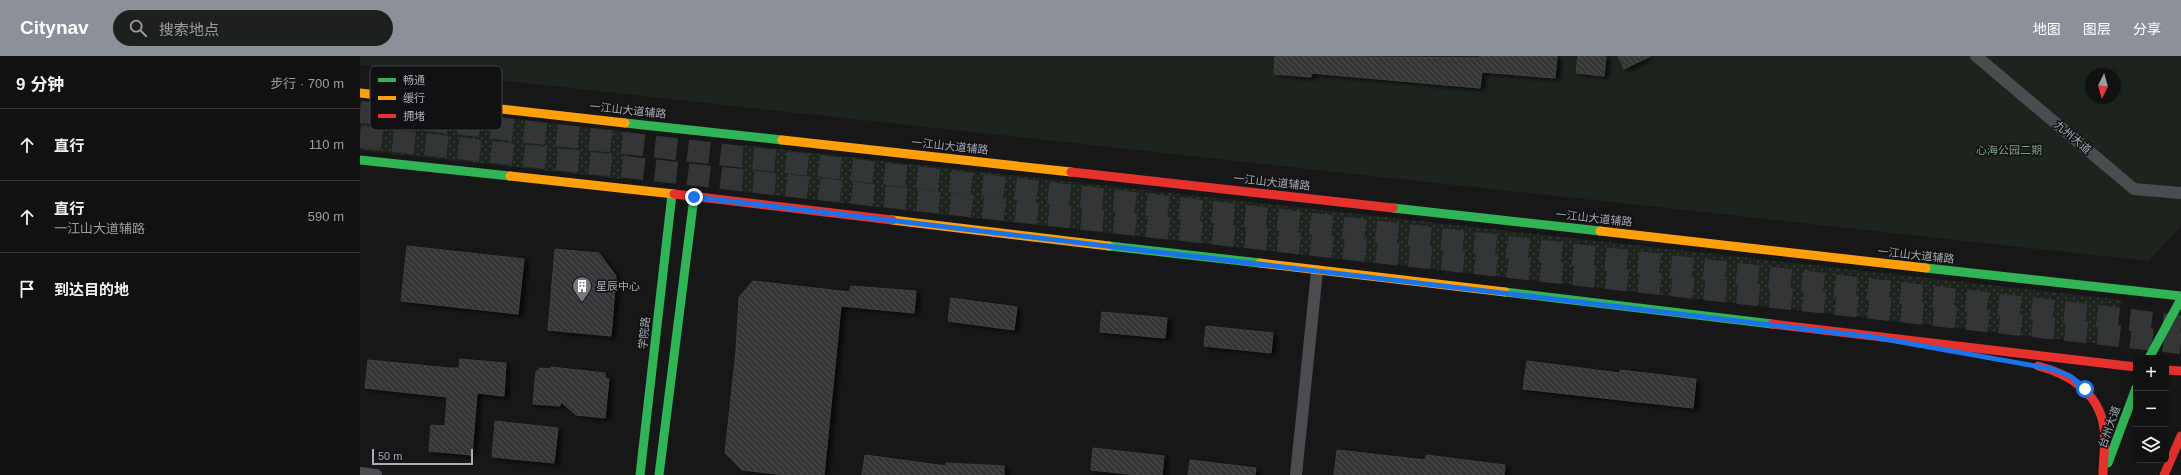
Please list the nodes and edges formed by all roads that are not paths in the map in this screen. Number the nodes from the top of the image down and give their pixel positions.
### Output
1 (1976, 56) edge
2 (360, 93) edge
3 (370, 94) edge
4 (502, 109) edge
5 (360, 160) edge
6 (2181, 193) edge
7 (672, 194) junction
8 (694, 197) junction
9 (1318, 271) junction
10 (2181, 298) edge
11 (1873, 337) junction
12 (2151, 355) edge
13 (2017, 363) dead end
14 (2030, 365) dead end
15 (2133, 367) edge
16 (2169, 370) edge
17 (2181, 371) edge
18 (2135, 391) edge
19 (2181, 436) edge
20 (360, 473) edge
21 (376, 475) edge
22 (640, 475) edge
23 (659, 475) edge
24 (1296, 475) edge
25 (2103, 475) edge
26 (2164, 475) edge

1 - 6 street, 九州大道
2 - 3 main road, 一江山大道辅路
4 - 10 main road, 一江山大道辅路
5 - 7 main road
7 - 8 main road
7 - 22 main road, 学院路
8 - 9 main road
8 - 23 main road
9 - 11 main road
9 - 24 street
10 - 12 main road
11 - 13 main road
11 - 15 main road
14 - 25 main road
16 - 17 main road
18 - 25 main road, 台州大道
19 - 26 main road
20 - 21 street

